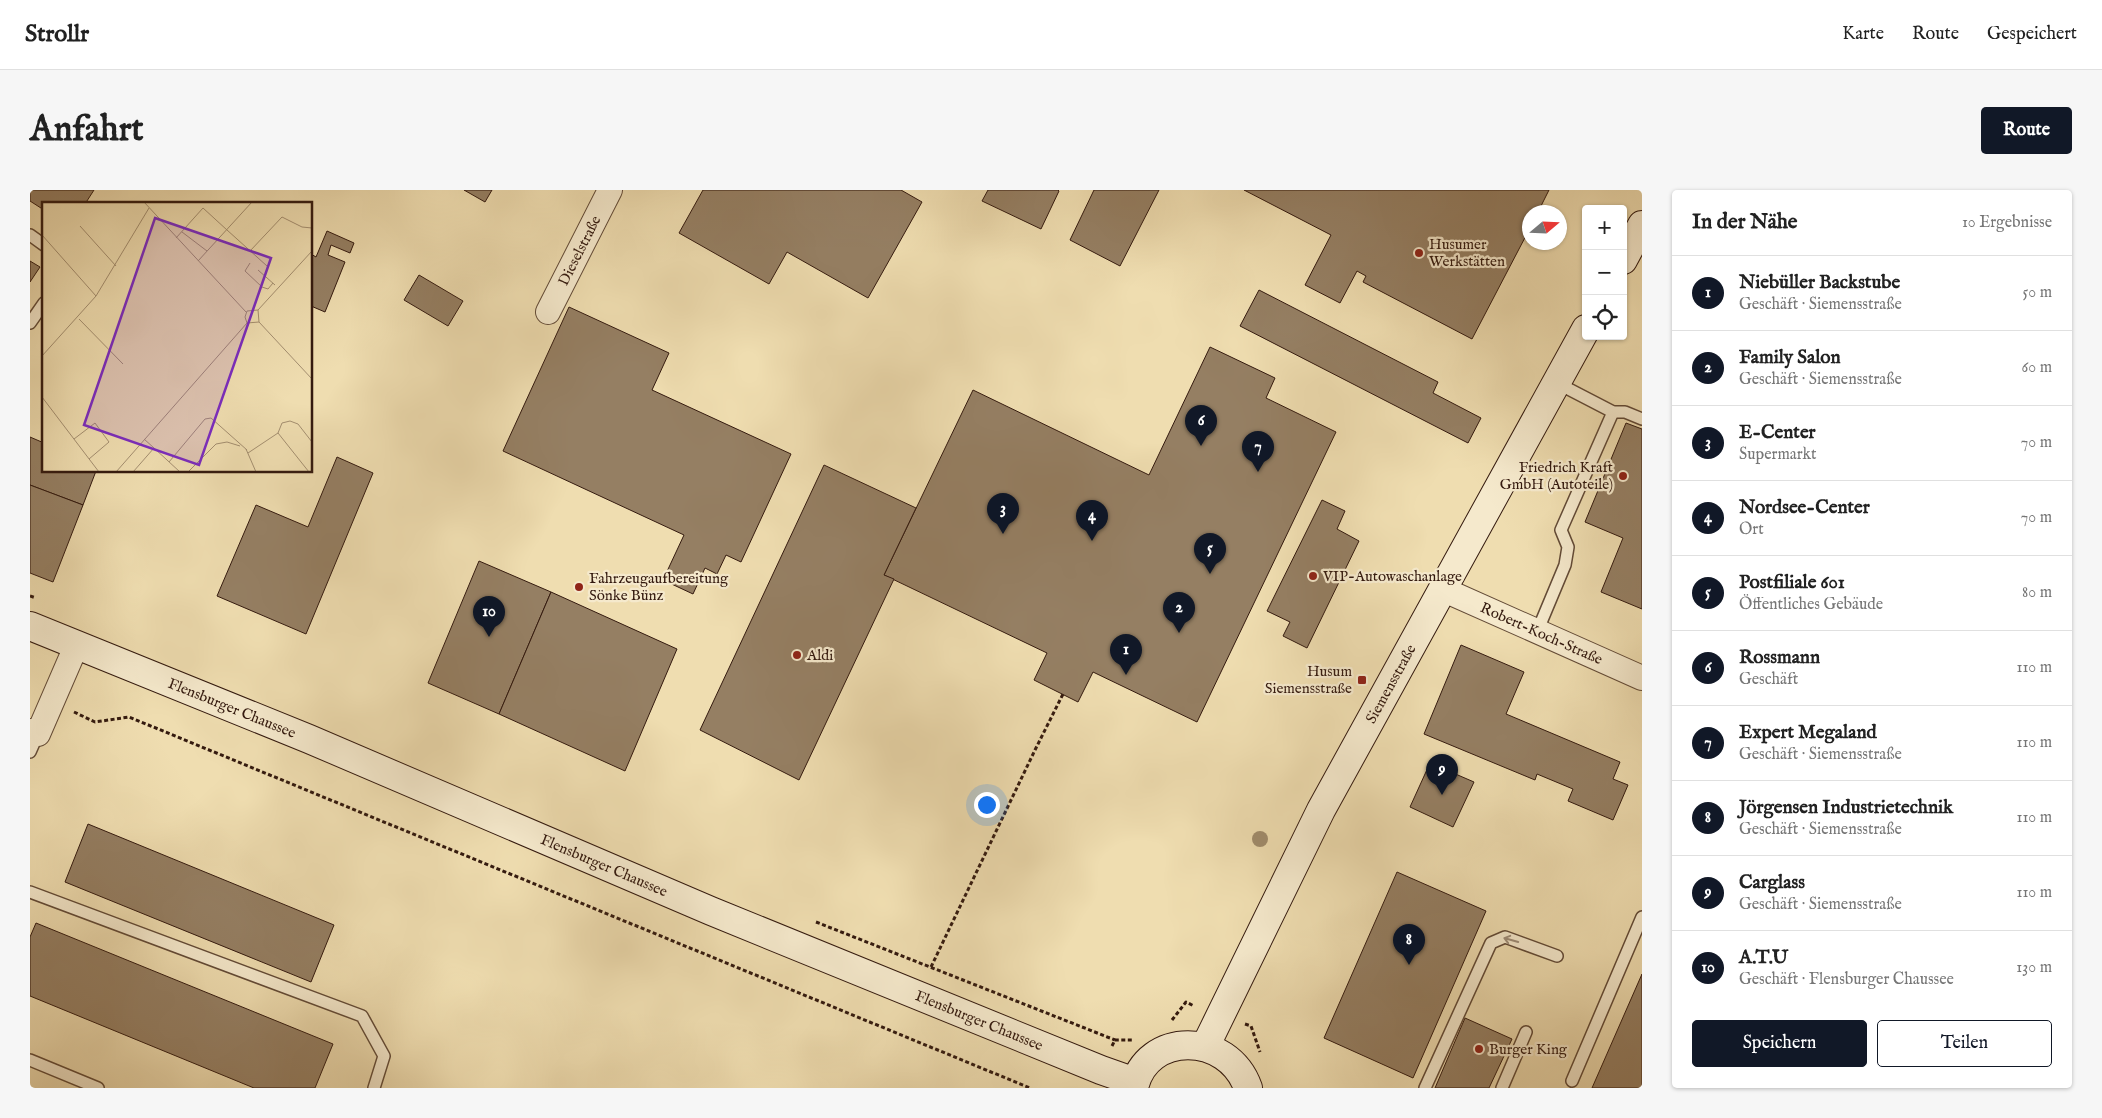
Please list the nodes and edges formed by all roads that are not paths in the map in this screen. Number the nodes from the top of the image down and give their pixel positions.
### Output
1 (610, 190) edge
2 (1642, 225) edge
3 (30, 235) edge
4 (42, 244) edge
5 (1627, 253) edge
6 (42, 306) edge
7 (548, 312) dead end
8 (30, 323) edge
9 (1582, 336) edge
10 (1556, 383) junction
11 (1613, 412) junction
12 (1642, 419) edge
13 (1442, 589) junction
14 (30, 626) edge
15 (1537, 632) junction
16 (77, 644) junction
17 (1642, 678) edge
18 (33, 739) edge
19 (30, 892) edge
20 (1641, 923) edge
21 (1557, 956) dead end
22 (1526, 1032) dead end
23 (1206, 1046) junction
24 (30, 1060) edge
25 (1572, 1081) dead end
26 (1134, 1085) edge
27 (98, 1088) edge
28 (374, 1088) edge
29 (1248, 1088) edge
30 (1425, 1088) edge
31 (1502, 1088) edge

1 - 7 street, Dieselstraße
2 - 5 main road
3 - 4 lane
6 - 8 lane
9 - 10 main road, Siemensstraße
10 - 11 lane
10 - 13 main road, Siemensstraße
11 - 12 lane
11 - 15 lane
13 - 15 street, Robert-Koch-Straße
13 - 23 main road, Siemensstraße
14 - 16 main road, Flensburger Chaussee
15 - 17 street, Robert-Koch-Straße
16 - 18 street
16 - 26 main road, Flensburger Chaussee
19 - 28 lane
20 - 25 lane
21 -> 30 lane
22 - 31 lane
23 - 26 main road
23 - 29 main road
24 - 27 lane

